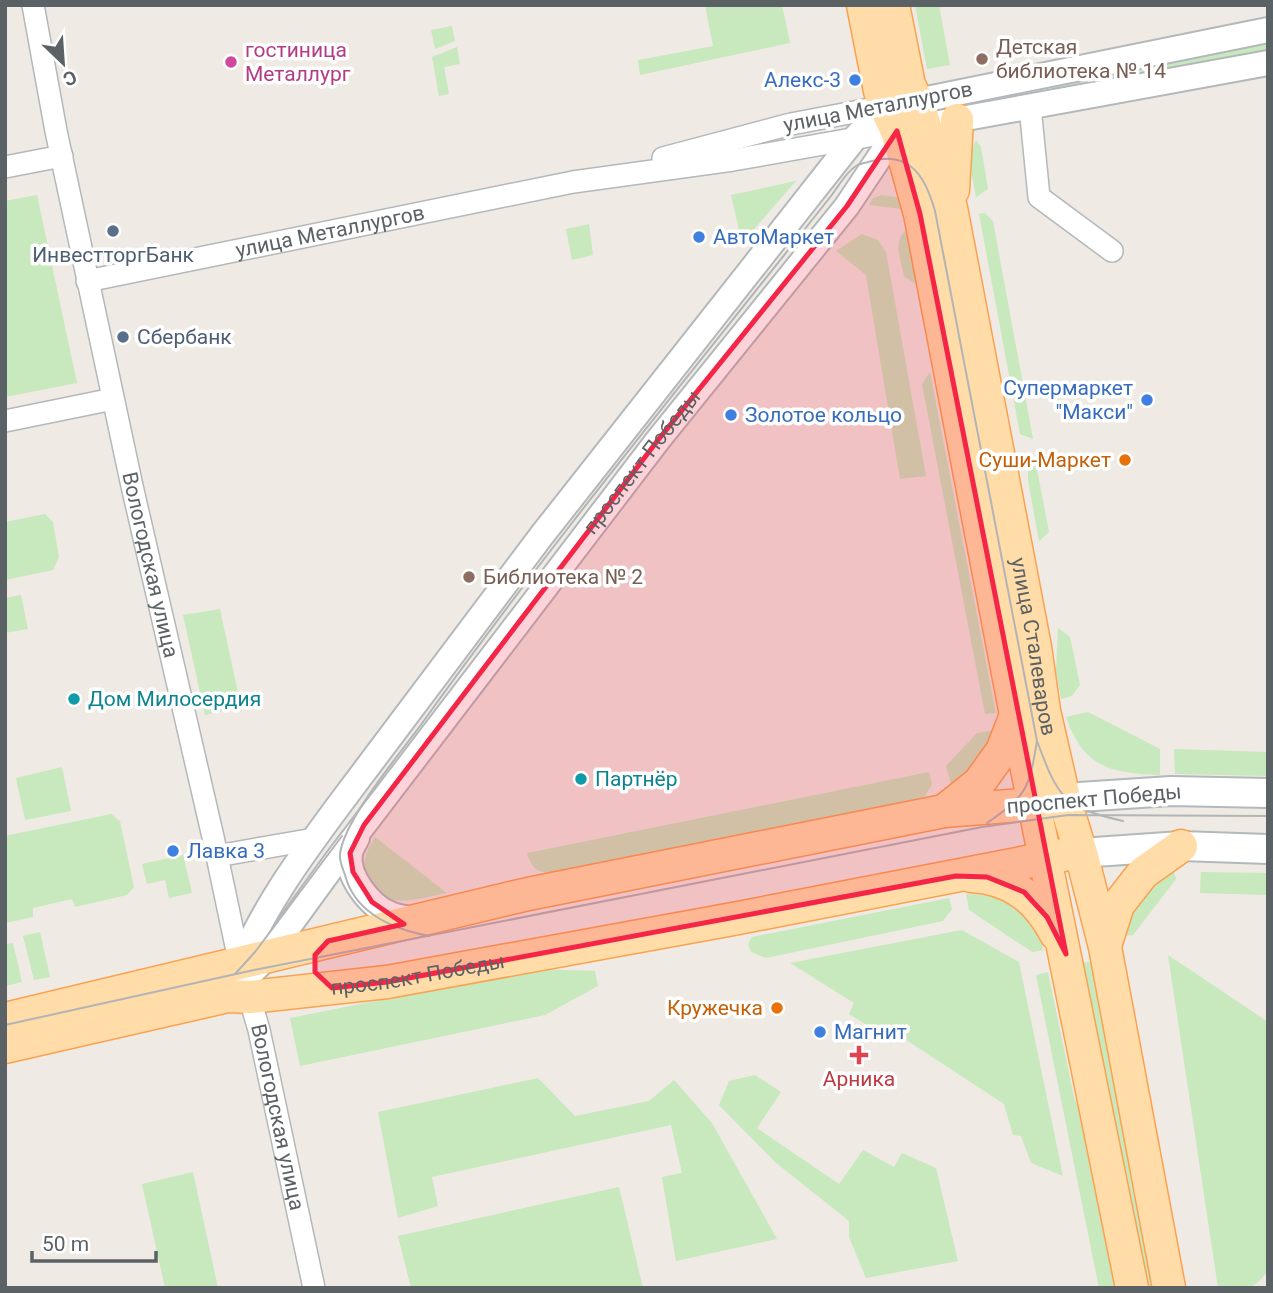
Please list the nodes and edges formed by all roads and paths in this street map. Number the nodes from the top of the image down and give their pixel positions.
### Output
1 (33, 5) edge
2 (863, 5) edge
3 (893, 5) edge
4 (1268, 30) edge
5 (1268, 63) edge
6 (1030, 107) junction
7 (906, 116) junction
8 (957, 120) junction
9 (854, 139) junction
10 (62, 156) junction
11 (5, 167) edge
12 (573, 182) junction
13 (951, 208) junction
14 (1112, 251) dead end
15 (87, 281) junction
16 (113, 398) junction
17 (5, 421) edge
18 (1016, 715) junction
19 (1268, 793) edge
20 (1049, 801) junction
21 (944, 811) junction
22 (364, 825) junction
23 (314, 838) junction
24 (1181, 846) junction
25 (1268, 849) edge
26 (1081, 853) junction
27 (217, 856) junction
28 (1044, 858) junction
29 (956, 876) junction
30 (422, 920) junction
31 (328, 941) junction
32 (1105, 947) junction
33 (1066, 954) junction
34 (245, 979) junction
35 (332, 988) junction
36 (5, 1019) edge
37 (5, 1046) edge
38 (314, 1288) edge
39 (1132, 1288) edge
40 (1169, 1288) edge

1 - 10 street, Вологодская улица
2 - 7 main road, улица Сталеваров
3 - 7 main road, улица Сталеваров
4 - 7 street, улица Металлургов
5 - 6 street, улица Металлургов
6 - 8 street, улица Металлургов
6 - 14 street
7 - 8 street, улица Металлургов
7 - 9 street, проспект Победы
7 - 12 street, улица Металлургов
7 - 13 main road, улица Сталеваров
7 - 18 main road, улица Сталеваров
7 - 22 street, проспект Победы
8 - 13 main road
9 - 12 street, улица Металлургов
9 - 23 street, проспект Победы
10 - 11 street
10 - 15 street, Вологодская улица
12 - 15 street, улица Металлургов
13 - 20 main road, улица Сталеваров
15 - 16 street, Вологодская улица
16 - 17 street
16 - 27 street, Вологодская улица
18 - 20 main road, улица Сталеваров
18 - 21 main road
19 - 20 main road, проспект Победы
20 - 21 main road, проспект Победы
20 - 26 main road, улица Сталеваров
20 - 28 main road, улица Сталеваров
21 - 30 main road, проспект Победы
22 - 30 street
22 - 34 street, проспект Победы
23 - 27 street
23 - 34 street, проспект Победы
24 - 25 main road, проспект Победы
24 - 26 main road, проспект Победы
24 - 32 main road
26 - 28 main road, проспект Победы
26 - 32 main road, улица Сталеваров
27 - 34 street, Вологодская улица
28 - 29 main road, проспект Победы
28 - 33 main road, улица Сталеваров
29 - 33 main road
29 - 35 main road, проспект Победы
30 - 31 main road, проспект Победы
31 - 34 main road, проспект Победы
31 - 35 main road
32 - 40 main road, улица Сталеваров
33 - 39 main road, улица Сталеваров
34 - 35 main road, проспект Победы
34 - 36 main road, проспект Победы
34 - 37 main road, проспект Победы
34 - 38 street, Вологодская улица

